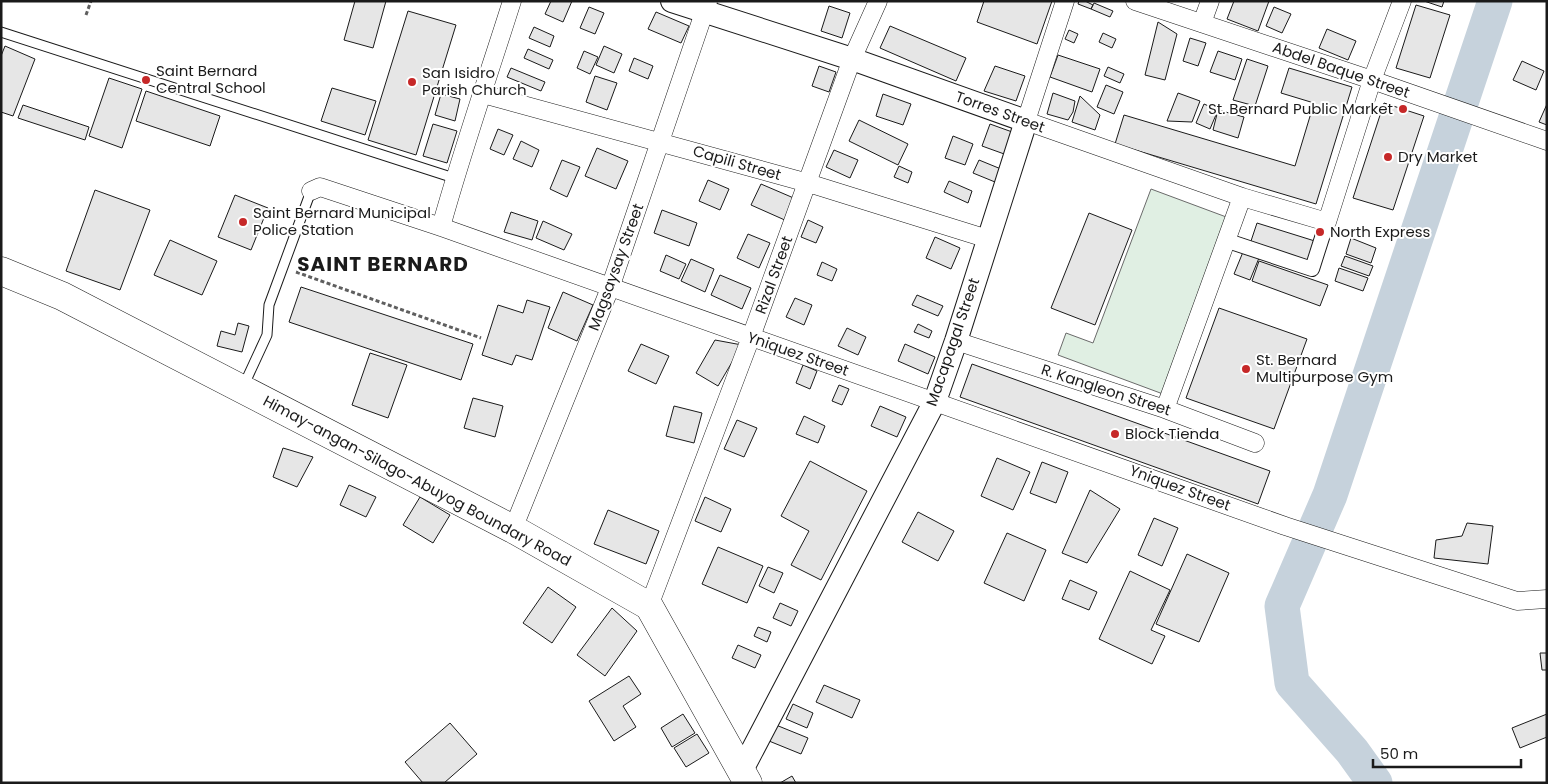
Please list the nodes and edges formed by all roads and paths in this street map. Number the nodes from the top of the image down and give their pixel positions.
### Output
1 (91, 1) edge
2 (512, 1) edge
3 (672, 1) edge
4 (878, 1) edge
5 (1065, 1) edge
6 (1135, 1) edge
7 (1210, 1) edge
8 (1402, 1) edge
9 (706, 7) edge
10 (86, 15) dead end
11 (1202, 23) junction
12 (1, 32) edge
13 (852, 59) junction
14 (1372, 80) junction
15 (483, 94) junction
16 (1026, 121) junction
17 (1547, 141) edge
18 (661, 142) junction
19 (454, 178) junction
20 (808, 182) junction
21 (311, 191) joint
22 (1242, 197) junction
23 (1327, 222) junction
24 (440, 227) junction
25 (988, 239) junction
26 (1228, 241) junction
27 (283, 268) junction
28 (1, 271) edge
29 (610, 288) junction
30 (481, 338) dead end
31 (751, 338) junction
32 (956, 341) junction
33 (242, 389) junction
34 (935, 401) junction
35 (1166, 409) junction
36 (1255, 443) dead end
37 (513, 529) junction
38 (1547, 599) edge
39 (649, 606) junction
40 (745, 777) edge

1 - 10 path
2 - 15 street
3 - 9 street, Torres Street
4 - 13 street, Rizal Street
5 - 16 street, Macapagal Street
6 - 11 street, Abdel Baque Street
7 - 11 street
8 - 14 street
9 - 13 street, Torres Street
9 - 18 street, Magsaysay Street
11 - 14 street, Abdel Baque Street
12 - 19 lane
13 - 16 street, Torres Street
13 - 20 street, Rizal Street
14 - 17 street, Abdel Baque Street
14 - 23 street
15 - 18 street, Capili Street
15 - 19 street
16 - 22 street, Torres Street
16 - 25 street, Macapagal Street
18 - 20 street, Capili Street
18 - 29 street, Magsaysay Street
19 - 24 street
20 - 25 street, Capili Street
20 - 31 street, Rizal Street
21 - 24 street, Yniquez Street
21 - 27 lane
22 - 23 street, Torres Street
22 - 26 street
23 - 26 street
24 - 29 street, Yniquez Street
25 - 32 street, Macapagal Street
26 - 35 street
27 - 30 path
27 - 33 lane
28 - 33 main road, Himay-angan-Silago-Abuyog Boundary Road
29 - 31 street, Yniquez Street
29 - 37 street, Magsaysay Street
31 - 34 street, Yniquez Street
31 - 39 street, Rizal Street
32 - 34 street, Macapagal Street
32 - 35 street, R. Kangleon Street
33 - 37 main road, Himay-angan-Silago-Abuyog Boundary Road
34 - 38 street, Yniquez Street
34 - 40 street, Macapagal Street
35 - 36 street, R. Kangleon Street
37 - 39 main road, Himay-angan-Silago-Abuyog Boundary Road
39 - 40 main road

